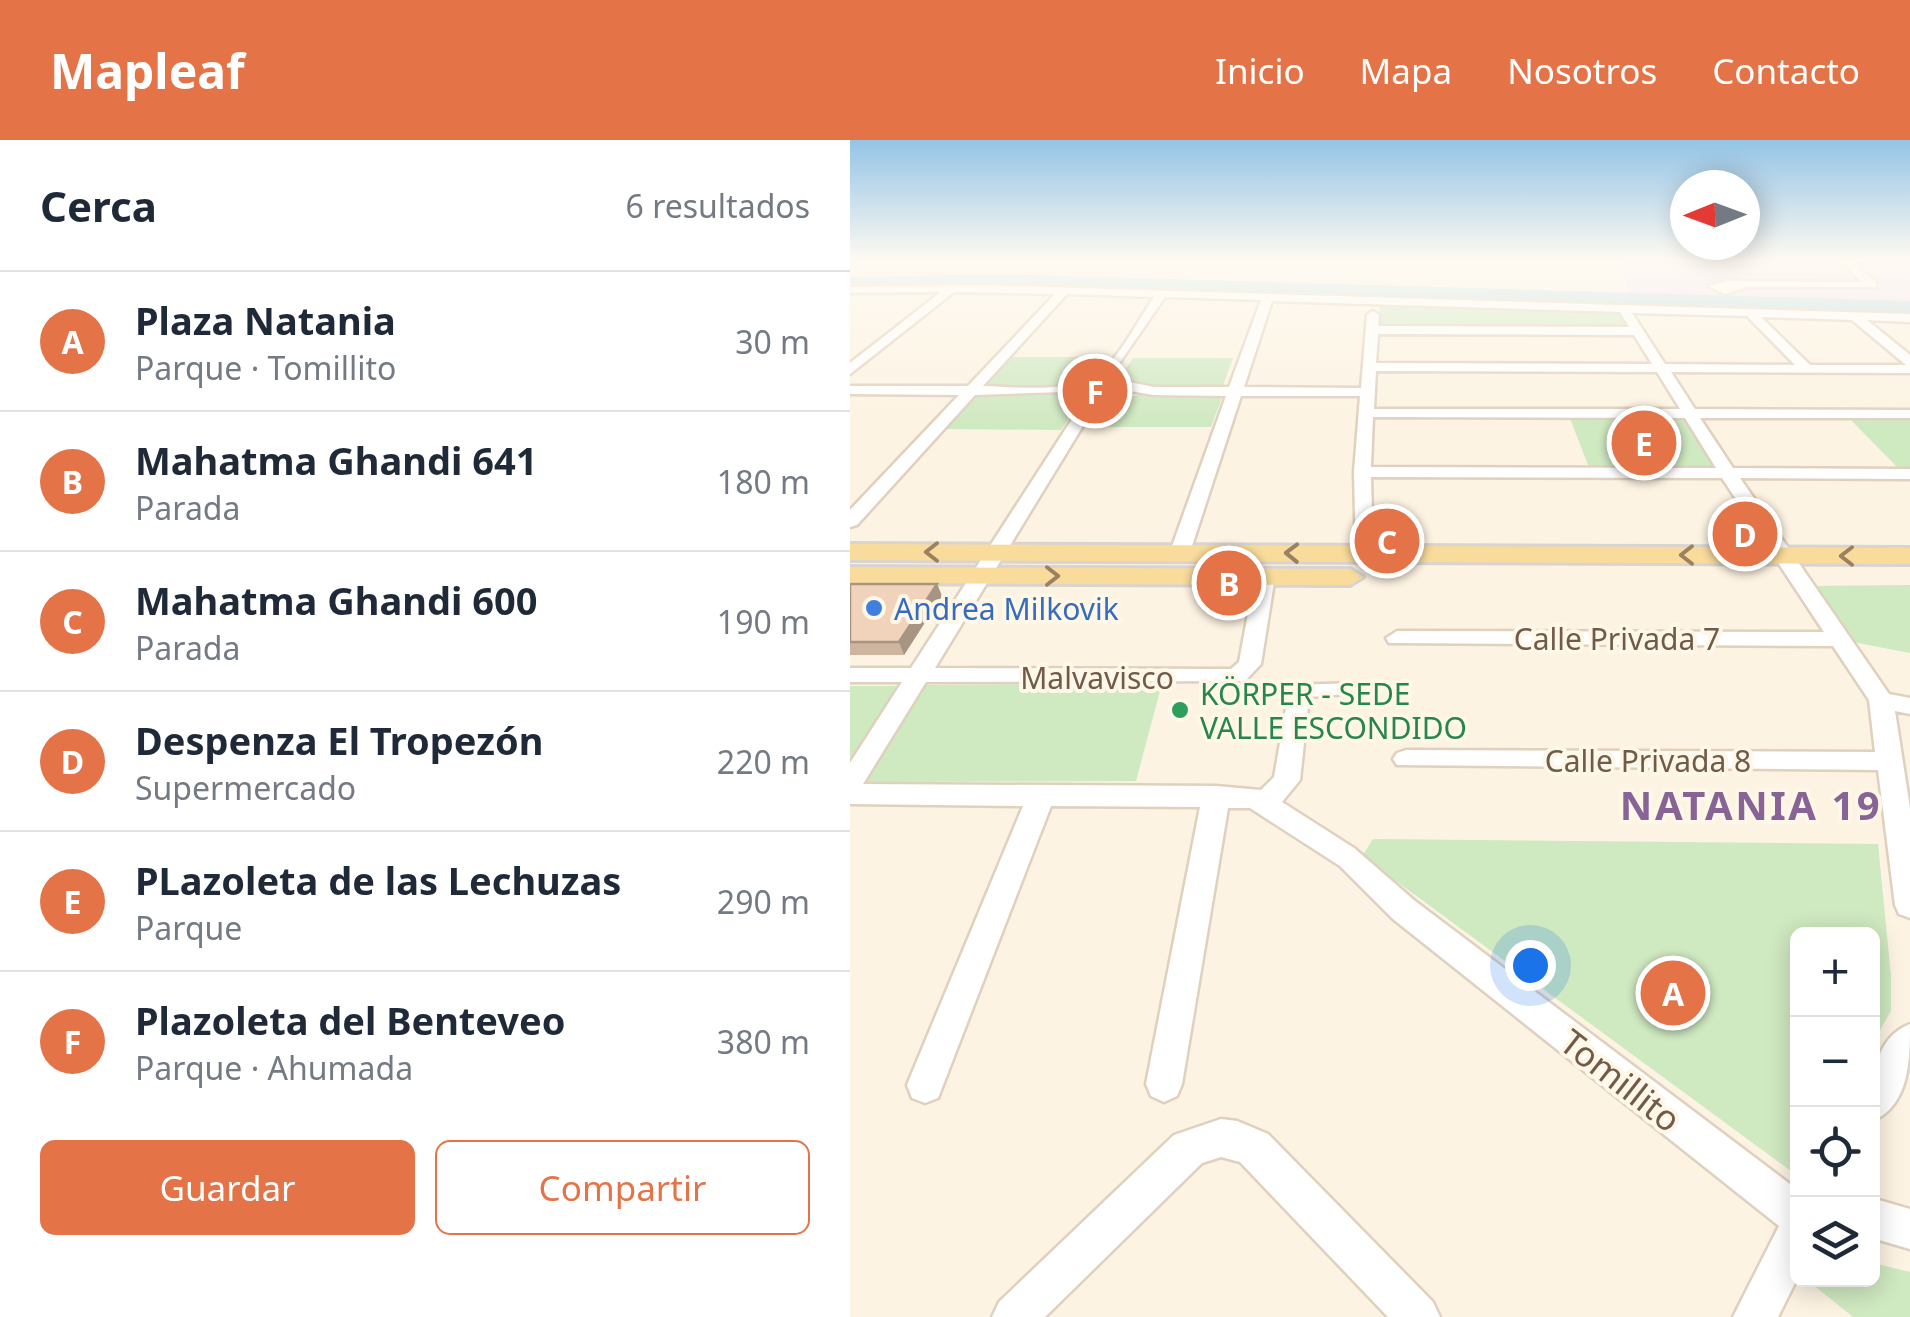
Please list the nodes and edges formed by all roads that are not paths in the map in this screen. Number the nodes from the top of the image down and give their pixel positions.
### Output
1 (919, 315) edge
2 (1042, 315) edge
3 (1151, 315) edge
4 (1261, 315) edge
5 (1373, 315) edge
6 (1629, 315) edge
7 (1752, 315) edge
8 (1817, 315) edge
9 (1855, 316) junction
10 (1910, 318) edge
11 (1372, 330) junction
12 (1639, 331) junction
13 (1910, 362) edge
14 (1369, 368) junction
15 (1662, 368) junction
16 (1807, 369) junction
17 (850, 370) edge
18 (1910, 370) edge
19 (1113, 388) junction
20 (850, 390) edge
21 (971, 390) junction
22 (1234, 391) junction
23 (1368, 392) junction
24 (1076, 399) junction
25 (1366, 412) junction
26 (1691, 413) junction
27 (1910, 414) edge
28 (1362, 472) junction
29 (1728, 474) junction
30 (1910, 474) edge
31 (850, 521) edge
32 (850, 552) edge
33 (994, 552) junction
34 (1180, 552) junction
35 (1363, 554) junction
36 (1910, 556) edge
37 (1791, 566) junction
38 (850, 575) edge
39 (978, 576) junction
40 (1265, 576) junction
41 (1910, 578) edge
42 (1397, 638) dead end
43 (1837, 639) junction
44 (850, 675) edge
45 (918, 676) junction
46 (1351, 688) dead end
47 (1881, 700) junction
48 (1910, 706) edge
49 (1406, 759) dead end
50 (1891, 761) junction
51 (850, 784) edge
52 (850, 794) edge
53 (1042, 796) junction
54 (1216, 796) junction
55 (1264, 802) junction
56 (1905, 836) edge
57 (1910, 905) edge
58 (1910, 1040) edge
59 (1164, 1084) dead end
60 (926, 1085) dead end
61 (1880, 1090) edge
62 (1790, 1210) edge
63 (1880, 1220) edge
64 (1910, 1229) edge
65 (1790, 1248) edge
66 (1014, 1317) edge
67 (1418, 1317) edge
68 (1755, 1317) edge

1 - 17 street
2 - 21 street
3 - 19 street
4 - 22 street
5 - 11 street
6 - 12 street
7 - 16 street
8 - 9 street
9 - 10 street
9 - 13 street
11 - 12 street
11 - 14 street
12 - 15 street
14 - 15 street
14 - 23 street
15 - 16 street
15 - 26 street
16 - 18 street
19 - 22 street
19 - 24 street
19 - 24 street
20 - 21 street
21 - 24 street
21 - 31 street
22 - 23 street
22 - 34 street
23 - 25 street
24 - 33 street
25 - 26 street
25 - 28 street
26 - 27 street
26 - 29 street
28 - 29 street
28 - 35 street
29 - 30 street
29 - 37 street
33 -> 32 main road
33 - 34 main road
33 - 39 street
35 -> 34 main road
37 -> 35 main road
36 -> 37 main road
37 - 40 main road
37 - 41 main road
37 - 43 street
38 - 39 main road
39 -> 40 main road
39 - 45 street
40 - 45 street, Malvavisco
42 - 43 street, Calle Privada 7
43 - 47 street
44 - 45 street, Malvavisco
45 - 51 street
46 - 55 street
47 - 48 street
47 - 50 street
49 - 50 street, Calle Privada 8
50 - 56 street
52 - 53 street, Tomillito
53 - 54 street, Tomillito
53 - 60 street
54 - 55 street, Tomillito
54 - 59 street
55 - 62 street, Tomillito
56 - 57 street
58 - 61 street
63 - 64 street
65 - 68 street
66 - 67 street

